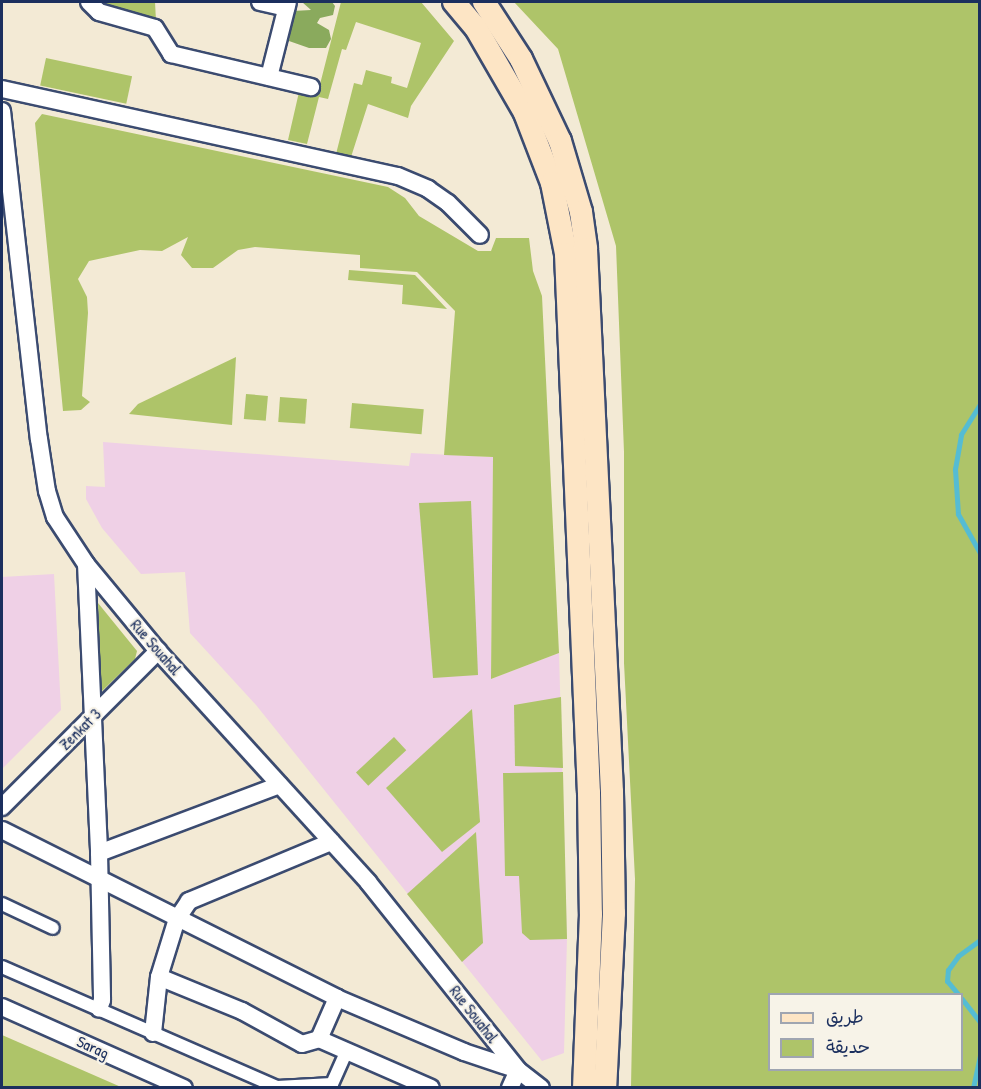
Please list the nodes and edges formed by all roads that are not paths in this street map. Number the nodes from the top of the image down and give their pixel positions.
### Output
1 (89, 2) edge
2 (260, 2) edge
3 (454, 2) edge
4 (484, 2) edge
5 (287, 5) edge
6 (269, 77) junction
7 (311, 87) dead end
8 (2, 90) edge
9 (2, 111) edge
10 (8, 231) edge
11 (480, 236) dead end
12 (86, 564) junction
13 (158, 651) junction
14 (92, 717) junction
15 (280, 785) junction
16 (2, 807) edge
17 (2, 830) edge
18 (332, 842) junction
19 (99, 853) junction
20 (99, 880) junction
21 (2, 904) edge
22 (177, 919) junction
23 (53, 928) dead end
24 (2, 967) edge
25 (159, 977) junction
26 (337, 998) junction
27 (2, 1007) edge
28 (99, 1009) junction
29 (153, 1033) junction
30 (319, 1039) junction
31 (346, 1052) junction
32 (518, 1070) junction
33 (536, 1084) edge
34 (184, 1088) edge
35 (431, 1088) edge
36 (510, 1088) edge
37 (584, 1088) edge
38 (605, 1088) edge

1 - 6 street
2 - 5 street
3 - 37 main road
4 - 38 main road
5 - 6 street
6 - 7 street
8 - 11 street
9 - 10 street, Rue Souahal
10 - 12 street, Rue Souahal
12 - 13 street, Rue Souahal
12 - 14 street
13 - 14 street, Zenkat 3
13 - 15 street, Rue Souahal
14 - 16 street, Zenkat 3
14 - 19 street
15 - 18 street, Rue Souahal
15 - 19 street
17 - 20 street
18 - 22 street
18 - 32 street, Rue Souahal
19 - 20 street
20 - 22 street
20 - 28 street
21 - 23 street
22 - 25 street
22 - 26 street
24 - 28 street
25 - 29 street
25 - 30 street
26 - 30 street
26 - 32 street
27 - 34 street, Sarag
28 - 29 street
29 - 31 street
30 - 31 street
31 - 35 street
32 - 33 street, Rue Souahal
32 - 36 street

